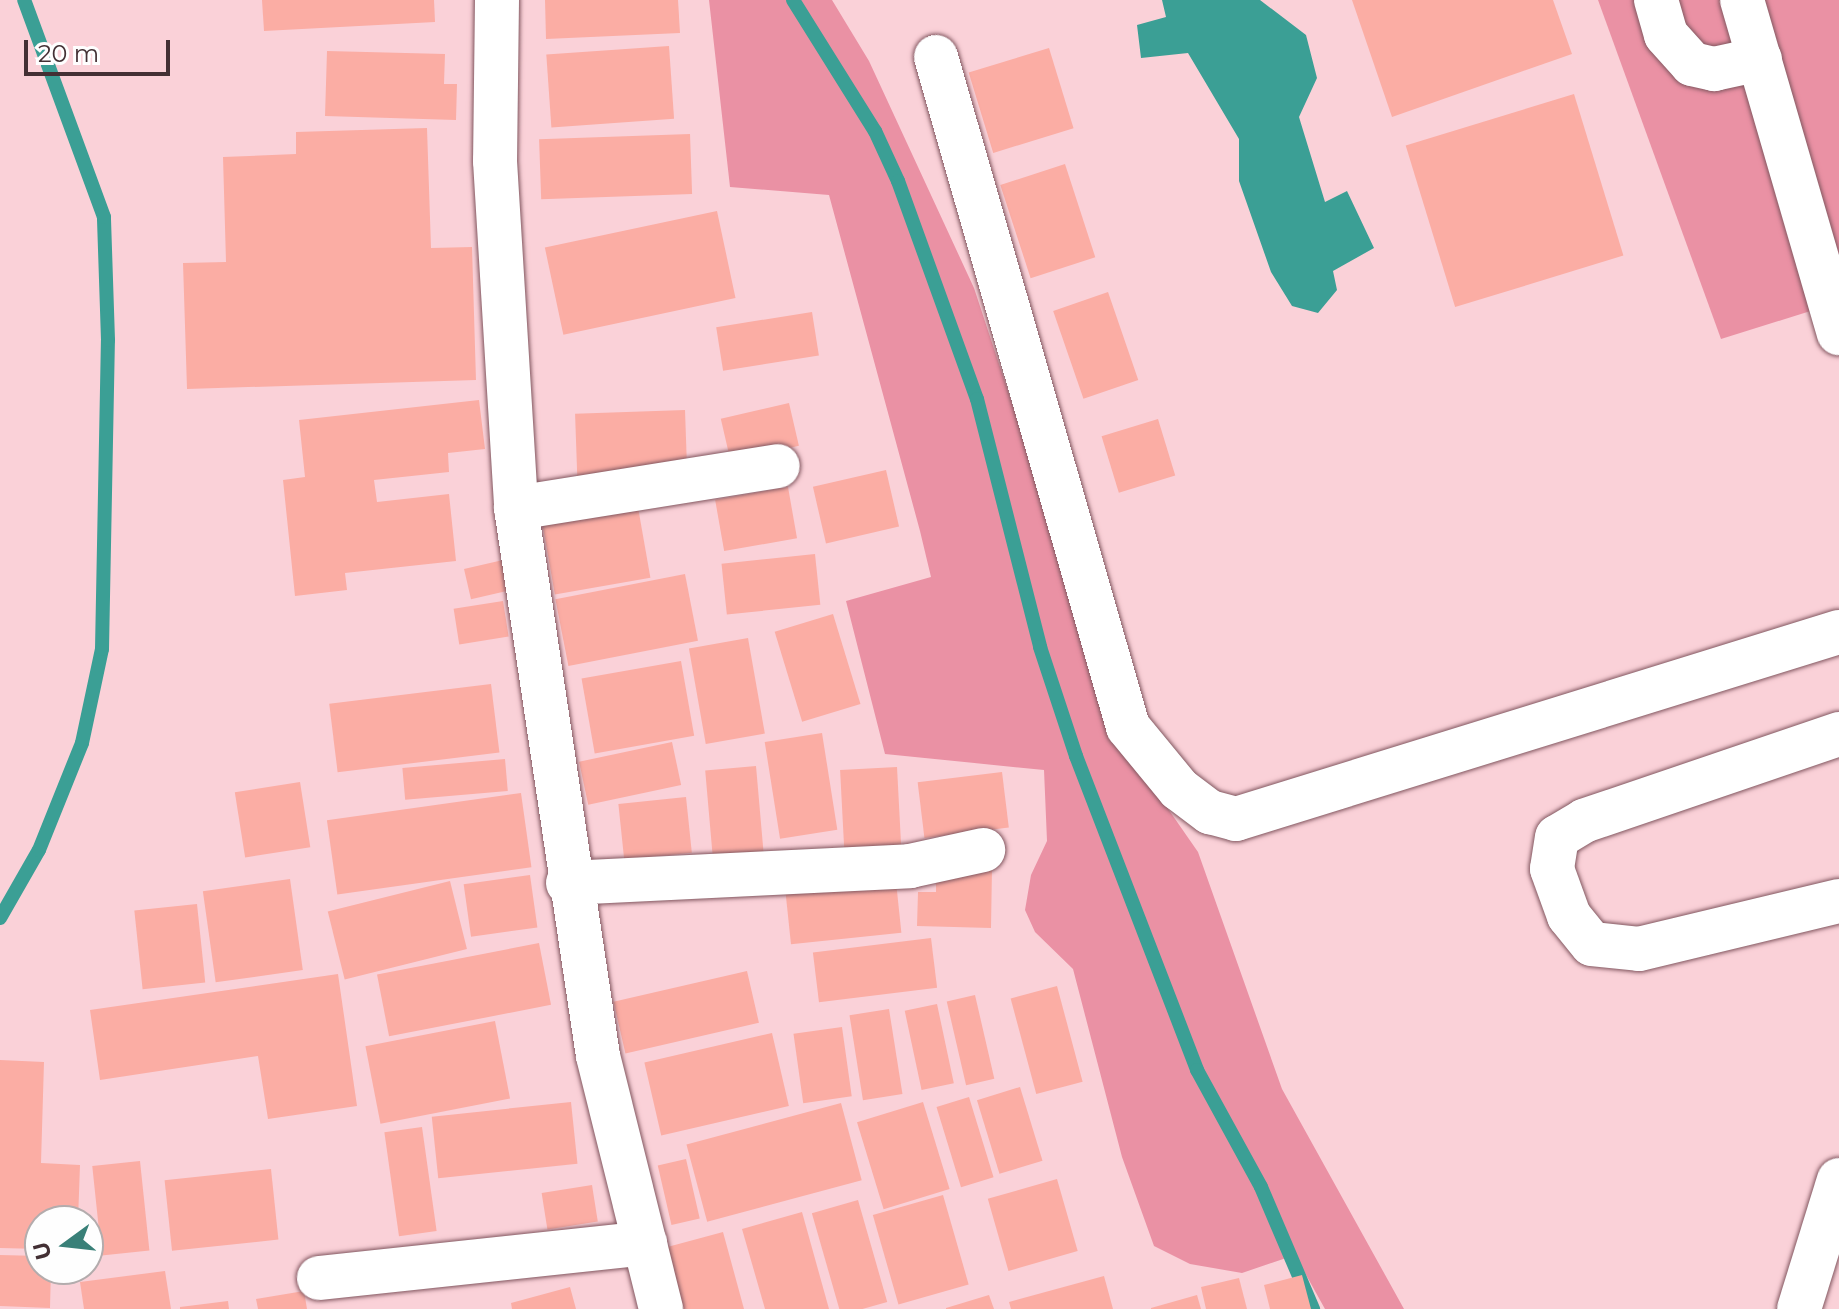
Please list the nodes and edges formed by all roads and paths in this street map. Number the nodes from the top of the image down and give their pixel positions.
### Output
1 (497, 0) edge
2 (1656, 0) edge
3 (1742, 0) edge
4 (936, 57) dead end
5 (1760, 59) junction
6 (1839, 333) edge
7 (778, 466) dead end
8 (516, 508) junction
9 (1839, 632) edge
10 (1839, 734) edge
11 (983, 850) dead end
12 (568, 883) junction
13 (1839, 901) edge
14 (1839, 1180) edge
15 (645, 1243) junction
16 (319, 1278) dead end
17 (661, 1309) edge
18 (1799, 1309) edge

1 - 8 street
2 - 5 street
3 - 5 street
4 - 9 street
5 - 6 street
7 - 8 street
8 - 12 street
10 - 13 street
11 - 12 street
12 - 15 street
14 - 18 street
15 - 16 street
15 - 17 street

